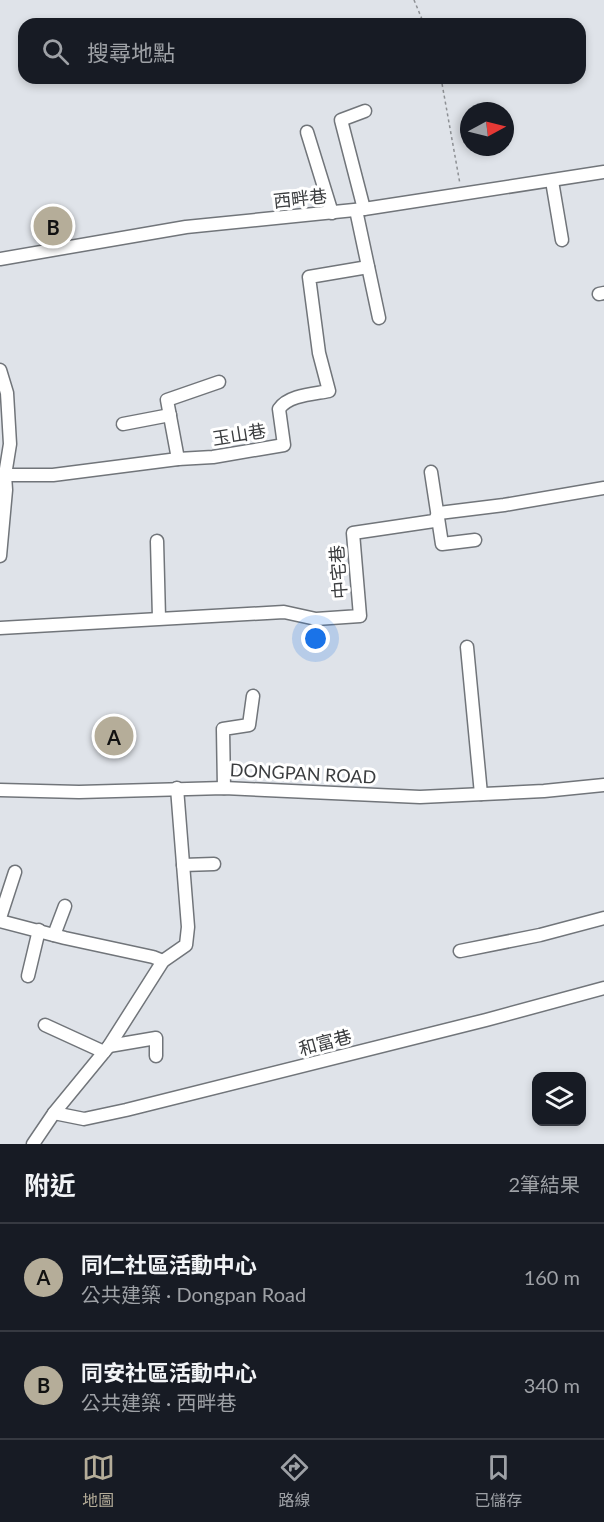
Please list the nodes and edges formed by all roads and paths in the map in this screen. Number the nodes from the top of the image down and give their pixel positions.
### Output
1 (414, 0) edge
2 (422, 18) edge
3 (442, 84) edge
4 (365, 111) dead end
5 (307, 132) dead end
6 (604, 172) edge
7 (552, 181) junction
8 (461, 193) junction
9 (360, 209) junction
10 (332, 213) junction
11 (562, 240) dead end
12 (0, 259) edge
13 (368, 267) junction
14 (379, 318) dead end
15 (0, 370) edge
16 (219, 382) dead end
17 (170, 415) junction
18 (123, 424) dead end
19 (178, 459) junction
20 (431, 472) dead end
21 (5, 475) junction
22 (604, 488) edge
23 (437, 519) junction
24 (476, 540) dead end
25 (157, 541) dead end
26 (0, 556) edge
27 (159, 618) junction
28 (0, 628) edge
29 (467, 647) dead end
30 (253, 696) dead end
31 (604, 785) edge
32 (177, 788) junction
33 (224, 788) junction
34 (0, 790) edge
35 (481, 794) junction
36 (214, 864) dead end
37 (183, 865) junction
38 (15, 872) dead end
39 (65, 906) dead end
40 (604, 918) edge
41 (0, 920) edge
42 (39, 930) junction
43 (54, 935) junction
44 (460, 951) dead end
45 (163, 961) junction
46 (28, 976) dead end
47 (604, 988) edge
48 (45, 1025) dead end
49 (107, 1049) junction
50 (156, 1056) dead end
51 (54, 1113) junction
52 (33, 1144) edge

1 - 2 path
3 - 8 path
4 - 9 street
5 - 10 street
6 - 7 street, 西畔巷
7 - 8 street, 西畔巷
7 - 11 street
8 - 9 street, 西畔巷
9 - 10 street, 西畔巷
9 - 13 street
10 - 12 street, 西畔巷
13 - 14 street
13 - 19 street, 玉山巷
15 - 21 street
16 - 17 street
17 - 18 street
17 - 19 street
19 - 21 street, 玉山巷
20 - 23 street
21 - 26 street
22 - 23 street, 中宅巷
23 - 24 street
23 - 27 street, 中宅巷
25 - 27 street
27 - 28 street, 中宅巷
29 - 35 street
30 - 33 street
31 - 35 street, DONGPAN ROAD
32 - 33 street, DONGPAN ROAD
32 - 34 street, DONGPAN ROAD
32 - 37 street
33 - 35 street, DONGPAN ROAD
36 - 37 street
37 - 45 street
38 - 41 street
39 - 43 street
40 - 44 street
41 - 42 street
42 - 43 street
42 - 46 street
43 - 45 street
45 - 49 street
47 - 51 street, 和富巷
48 - 49 street
49 - 50 street
49 - 51 street
51 - 52 street

